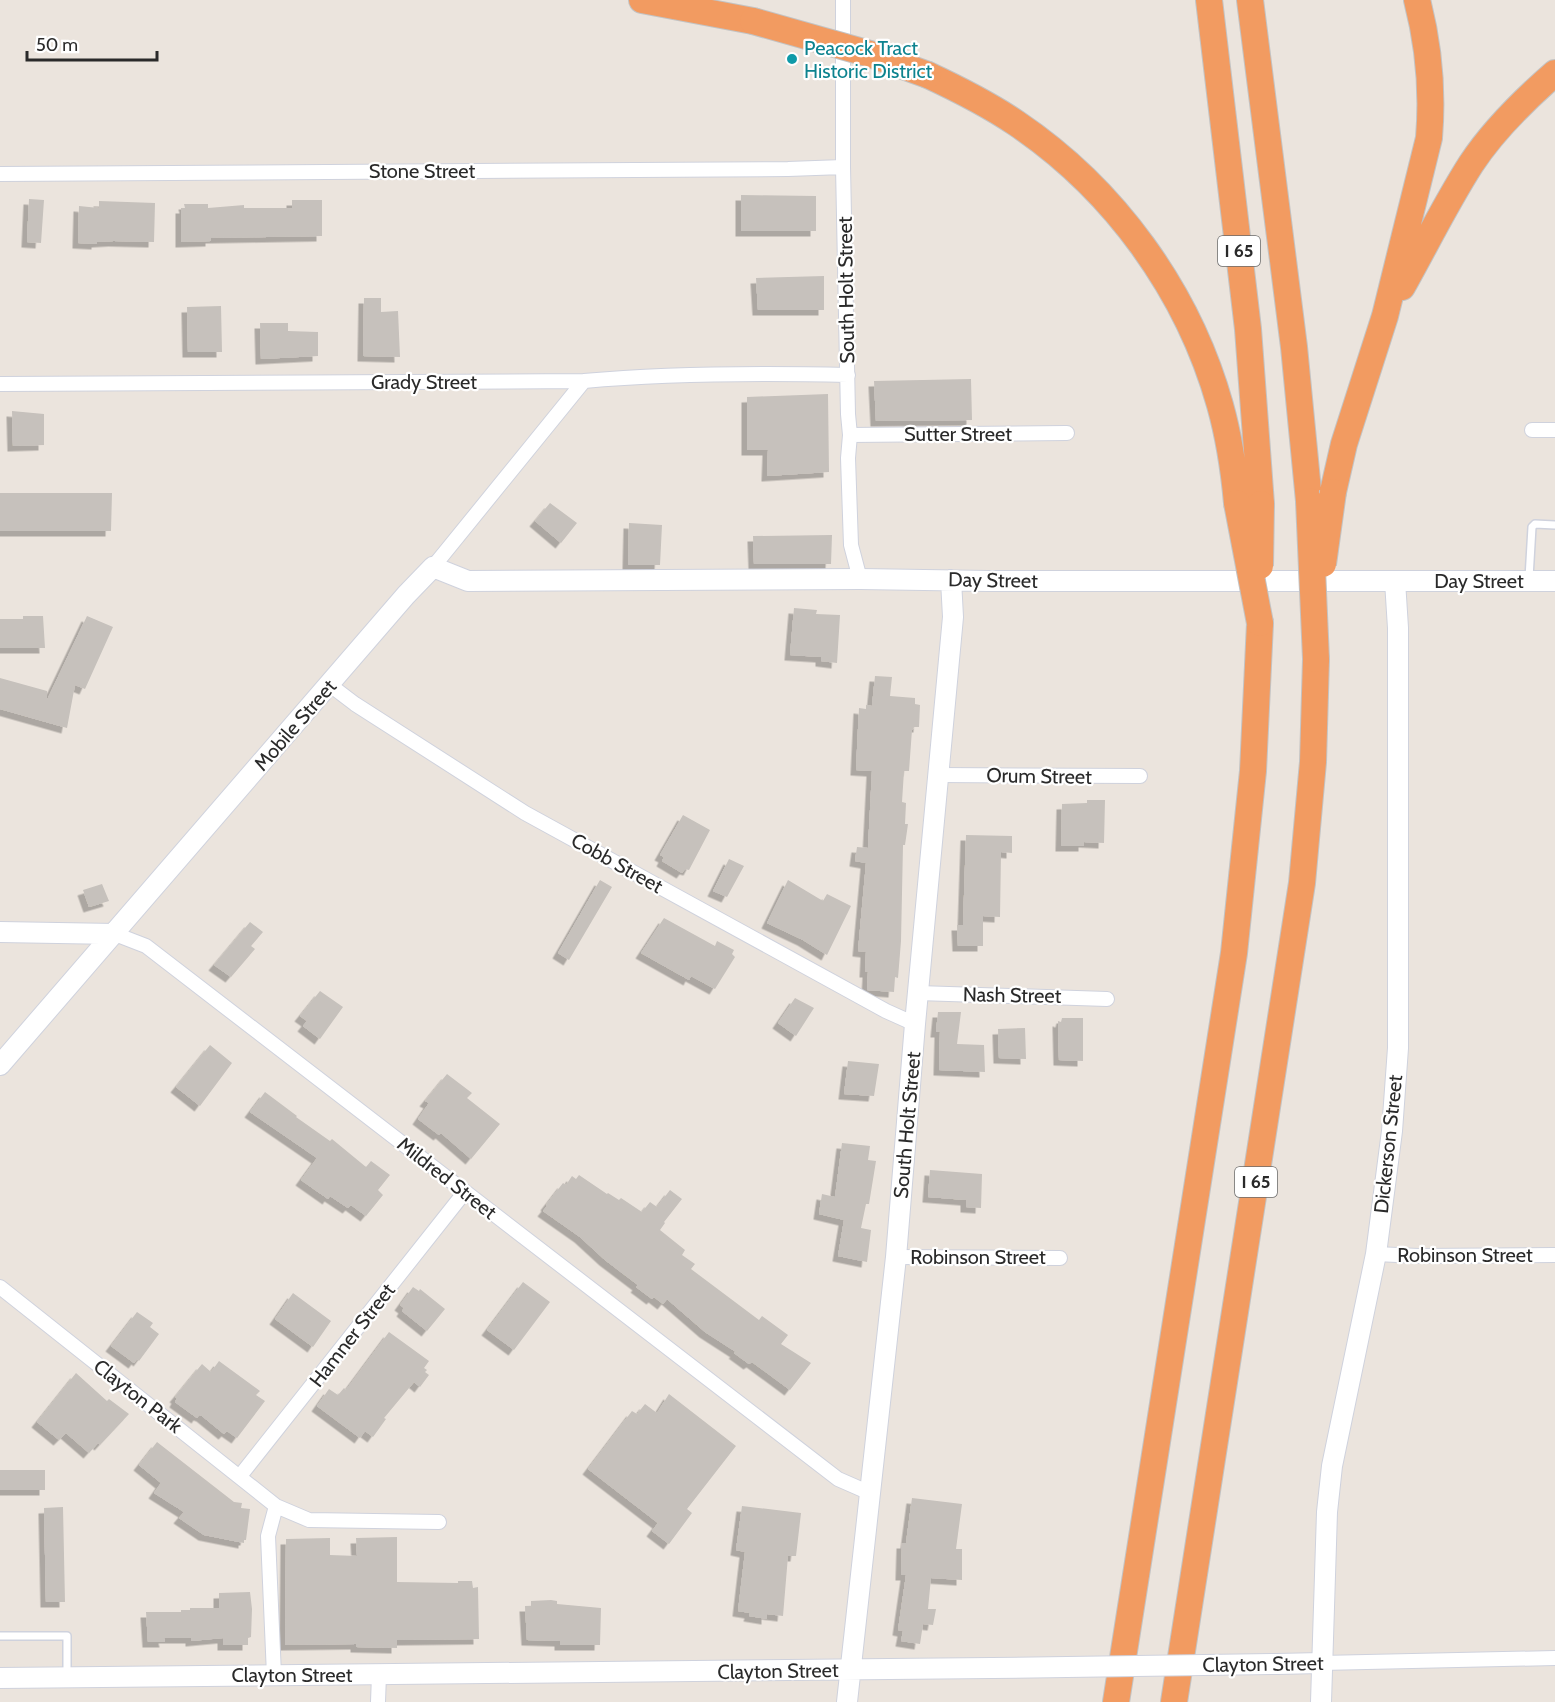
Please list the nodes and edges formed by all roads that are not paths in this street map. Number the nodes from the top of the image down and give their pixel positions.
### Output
1 (642, 0) edge
2 (843, 0) edge
3 (1209, 0) edge
4 (1251, 0) edge
5 (1417, 0) edge
6 (1555, 73) edge
7 (843, 167) junction
8 (0, 174) edge
9 (1385, 316) junction
10 (848, 375) junction
11 (584, 381) junction
12 (0, 384) edge
13 (1532, 430) dead end
14 (1555, 430) edge
15 (1067, 433) dead end
16 (850, 435) junction
17 (1249, 504) junction
18 (1555, 525) edge
19 (433, 567) junction
20 (860, 579) junction
21 (951, 580) junction
22 (1395, 581) junction
23 (1529, 581) junction
24 (1555, 581) edge
25 (1315, 621) junction
26 (330, 685) junction
27 (939, 775) junction
28 (1140, 776) dead end
29 (0, 932) edge
30 (115, 934) junction
31 (918, 993) junction
32 (1107, 999) dead end
33 (915, 1024) junction
34 (0, 1065) edge
35 (464, 1193) junction
36 (1376, 1254) junction
37 (1555, 1255) edge
38 (896, 1257) junction
39 (1060, 1258) dead end
40 (0, 1287) edge
41 (240, 1476) junction
42 (870, 1493) junction
43 (276, 1506) junction
44 (439, 1522) dead end
45 (0, 1636) edge
46 (1555, 1658) edge
47 (1321, 1663) junction
48 (851, 1670) junction
49 (379, 1675) junction
50 (274, 1676) junction
51 (67, 1677) junction
52 (0, 1678) edge
53 (1176, 1698) edge
54 (1116, 1699) edge
55 (378, 1702) edge
56 (847, 1702) edge
57 (1321, 1702) edge

1 - 17 highway, bridge
2 - 7 street, South Holt Street
3 - 17 highway, I 65
4 - 25 highway, I 65, bridge
5 - 9 highway
6 - 9 highway
7 - 8 street, Stone Street
7 - 10 street, South Holt Street
9 - 25 highway, bridge
10 - 11 street, Grady Street
10 - 16 street, South Holt Street
11 - 12 street, Grady Street
11 - 19 street, Mobile Street
13 - 14 street
15 - 16 street, Sutter Street
16 - 20 street, South Holt Street
17 - 54 highway, I 65, bridge
18 - 23 lane
19 - 20 street, Day Street
19 - 26 street, Mobile Street
20 - 21 street, Day Street
21 - 22 street, Day Street
21 - 27 street, South Holt Street
22 - 23 street, Day Street
22 - 36 street, Dickerson Street
23 - 24 street, Day Street
25 - 53 highway, I 65, bridge
26 - 30 street, Mobile Street
26 - 33 street, Cobb Street
27 - 28 street, Orum Street
27 - 31 street, South Holt Street
29 - 30 street, Mildred Street
30 - 34 street, Mobile Street
30 - 35 street, Mildred Street
31 - 32 street, Nash Street
31 - 33 street, South Holt Street
33 - 38 street, South Holt Street
35 - 41 street, Hamner Street
35 - 42 street, Mildred Street
36 - 37 street, Robinson Street
36 - 47 street, Dickerson Street
38 - 39 street, Robinson Street
38 - 42 street, South Holt Street
40 - 41 street, Clayton Park
41 - 43 street, Clayton Park
42 - 48 street, South Holt Street
43 - 44 street, Clayton Park
43 - 50 street
45 - 51 lane
46 - 47 street, Clayton Street
47 - 48 street, Clayton Street, bridge
47 - 57 street, Dickerson Street
48 - 49 street, Clayton Street
48 - 56 street, South Holt Street
49 - 50 street, Clayton Street
49 - 55 street
50 - 51 street, Clayton Street
51 - 52 street, Clayton Street

